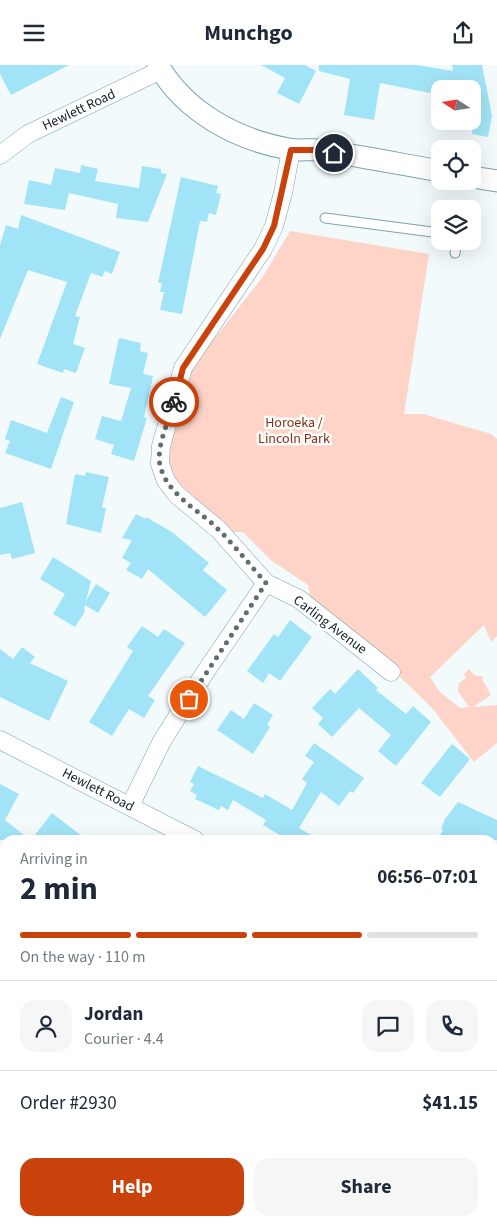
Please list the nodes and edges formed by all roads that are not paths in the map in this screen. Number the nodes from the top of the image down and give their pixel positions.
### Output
1 (160, 68) edge
2 (291, 150) junction
3 (0, 155) edge
4 (431, 169) edge
5 (481, 178) edge
6 (497, 181) edge
7 (325, 218) dead end
8 (431, 232) edge
9 (456, 250) edge
10 (455, 253) dead end
11 (266, 583) junction
12 (391, 672) dead end
13 (0, 741) edge
14 (130, 807) junction
15 (185, 835) edge

1 - 2 street
1 - 3 street, Hewlett Road
2 - 4 street
2 - 11 street, Carling Avenue
5 - 6 street
7 - 8 lane
9 - 10 lane
11 - 12 street, Carling Avenue
11 - 14 street
13 - 14 street, Hewlett Road
14 - 15 street, Hewlett Road

